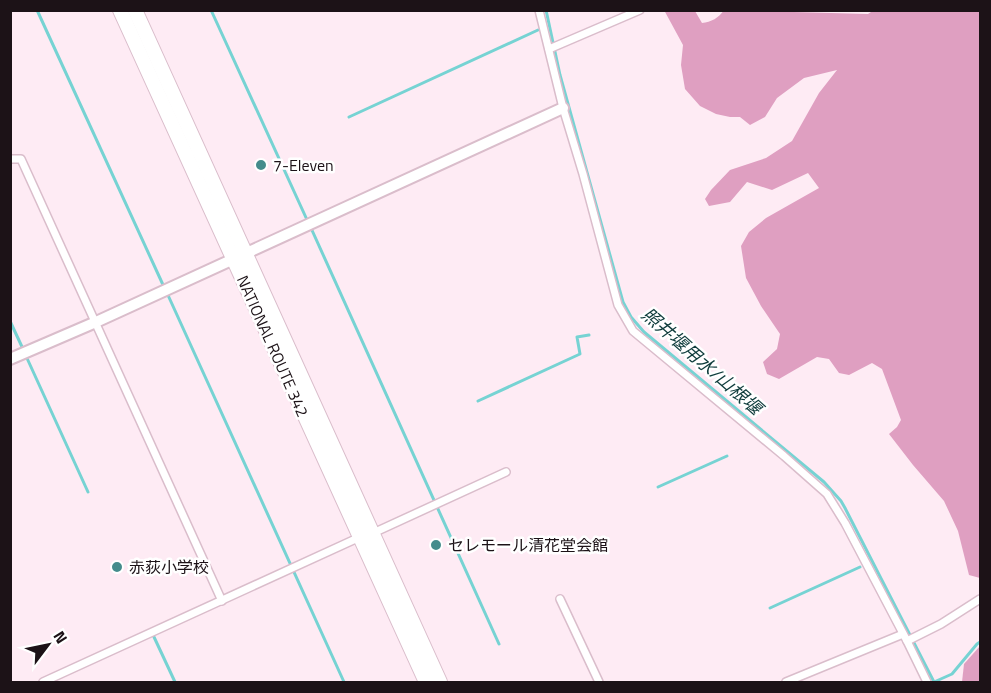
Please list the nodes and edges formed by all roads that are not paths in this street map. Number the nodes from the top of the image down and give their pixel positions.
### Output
1 (120, 10) edge
2 (135, 10) edge
3 (539, 10) edge
4 (640, 10) edge
5 (549, 49) junction
6 (563, 108) junction
7 (10, 159) edge
8 (239, 256) junction
9 (96, 322) junction
10 (10, 359) edge
11 (506, 472) dead end
12 (366, 535) junction
13 (560, 599) dead end
14 (981, 599) edge
15 (222, 601) junction
16 (905, 637) junction
17 (43, 682) edge
18 (426, 682) edge
19 (440, 682) edge
20 (599, 682) edge
21 (786, 682) edge
22 (927, 682) edge

1 - 8 highway, NATIONAL ROUTE 342
2 - 8 highway, NATIONAL ROUTE 342
3 - 5 street
4 - 5 street
5 - 6 street
6 - 8 street
6 - 16 street
7 - 9 street
8 - 9 street
8 - 12 highway, NATIONAL ROUTE 342
9 - 10 street
9 - 15 street
11 - 12 street
12 - 15 street
12 - 18 highway, NATIONAL ROUTE 342
12 - 19 highway, NATIONAL ROUTE 342
13 - 20 street
14 - 16 street
15 - 17 street
16 - 21 street
16 - 22 street

